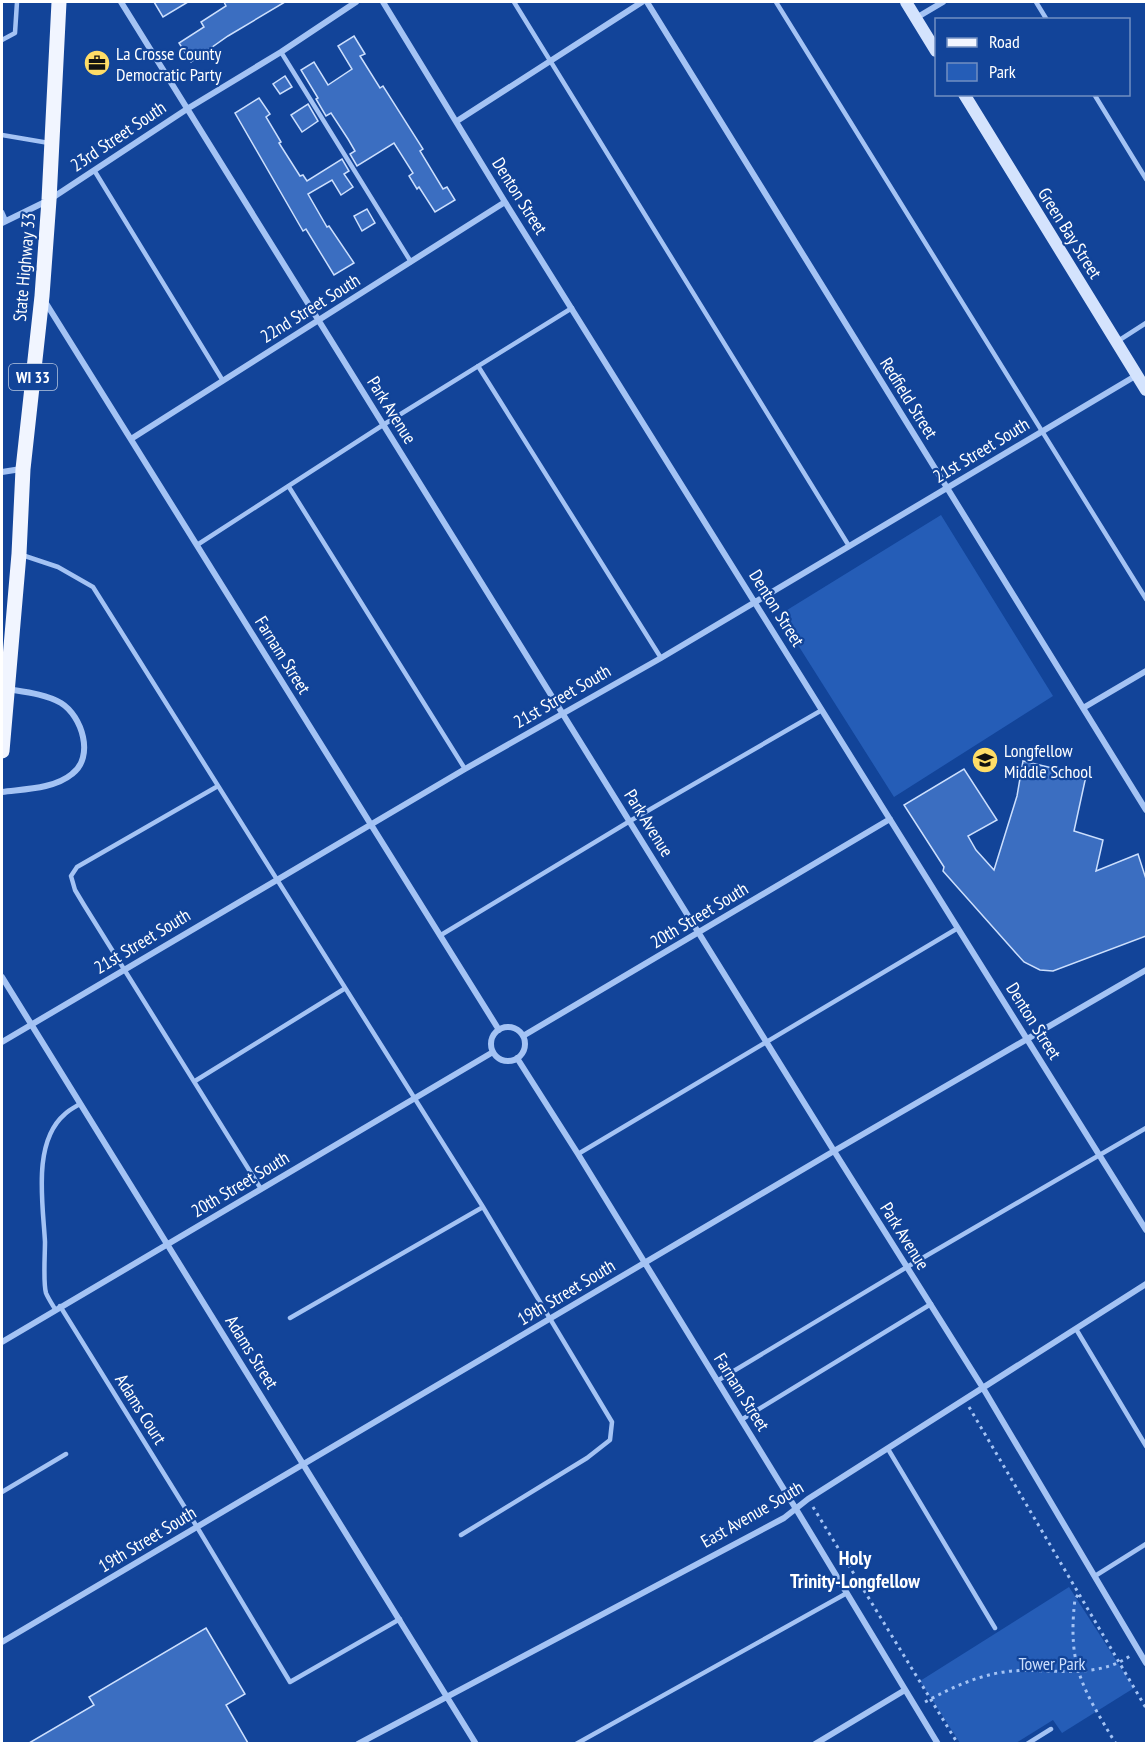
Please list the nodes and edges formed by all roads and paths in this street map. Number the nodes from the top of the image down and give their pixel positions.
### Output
1 (17, 2) edge
2 (59, 2) edge
3 (124, 2) edge
4 (356, 2) edge
5 (383, 2) edge
6 (514, 2) edge
7 (642, 2) edge
8 (647, 2) edge
9 (776, 2) edge
10 (906, 2) edge
11 (943, 2) edge
12 (1036, 2) edge
13 (916, 18) junction
14 (1046, 18) edge
15 (2, 40) edge
16 (935, 49) edge
17 (281, 52) junction
18 (550, 60) junction
19 (965, 96) edge
20 (1095, 96) edge
21 (187, 109) junction
22 (457, 121) junction
23 (2, 135) edge
24 (52, 143) junction
25 (94, 170) junction
26 (1146, 179) edge
27 (49, 200) junction
28 (505, 202) junction
29 (2, 213) edge
30 (4, 222) edge
31 (411, 262) junction
32 (42, 297) junction
33 (572, 308) junction
34 (318, 321) junction
35 (1146, 323) edge
36 (1117, 342) junction
37 (478, 366) junction
38 (1137, 375) junction
39 (223, 381) junction
40 (1146, 390) edge
41 (383, 425) junction
42 (1042, 431) junction
43 (131, 439) junction
44 (23, 469) junction
45 (2, 472) edge
46 (289, 487) junction
47 (947, 488) junction
48 (197, 545) junction
49 (849, 546) junction
50 (19, 554) junction
51 (1146, 599) edge
52 (755, 602) junction
53 (661, 658) junction
54 (1146, 670) edge
55 (7, 689) junction
56 (1083, 708) junction
57 (822, 710) junction
58 (563, 712) junction
59 (2, 751) edge
60 (465, 769) junction
61 (218, 786) junction
62 (2, 792) edge
63 (1146, 810) edge
64 (890, 819) junction
65 (630, 821) junction
66 (371, 824) junction
67 (276, 879) junction
68 (958, 928) junction
69 (699, 933) junction
70 (441, 935) junction
71 (125, 968) junction
72 (1146, 969) edge
73 (2, 977) edge
74 (344, 989) junction
75 (31, 1024) junction
76 (499, 1029) junction
77 (523, 1036) junction
78 (1027, 1039) junction
79 (2, 1042) edge
80 (767, 1042) junction
81 (493, 1052) junction
82 (517, 1058) junction
83 (195, 1081) junction
84 (414, 1098) junction
85 (80, 1104) junction
86 (1146, 1128) edge
87 (834, 1151) junction
88 (578, 1154) junction
89 (1100, 1156) junction
90 (261, 1189) junction
91 (483, 1207) junction
92 (1146, 1230) edge
93 (167, 1244) junction
94 (645, 1263) junction
95 (907, 1267) junction
96 (1146, 1284) edge
97 (931, 1304) junction
98 (58, 1307) junction
99 (290, 1318) dead end
100 (551, 1318) junction
101 (1076, 1329) junction
102 (2, 1342) edge
103 (717, 1381) junction
104 (983, 1388) junction
105 (965, 1400) junction
106 (741, 1420) junction
107 (1146, 1446) edge
108 (888, 1449) junction
109 (66, 1454) dead end
110 (305, 1465) junction
111 (2, 1492) edge
112 (808, 1499) junction
113 (796, 1509) junction
114 (197, 1527) junction
115 (460, 1535) dead end
116 (1146, 1544) edge
117 (1095, 1576) junction
118 (847, 1593) junction
119 (1078, 1594) junction
120 (400, 1619) junction
121 (995, 1628) dead end
122 (2, 1642) edge
123 (1139, 1650) junction
124 (1120, 1663) junction
125 (1146, 1663) edge
126 (1078, 1672) junction
127 (905, 1690) junction
128 (448, 1696) junction
129 (931, 1698) junction
130 (923, 1703) dead end
131 (1146, 1708) edge
132 (1051, 1729) dead end
133 (358, 1743) edge
134 (476, 1743) edge
135 (576, 1743) edge
136 (815, 1743) edge
137 (938, 1743) edge
138 (958, 1743) edge
139 (1027, 1743) edge
140 (1116, 1743) edge

1 - 15 lane
2 - 24 main road, State Highway 33 / WI 33
3 - 21 street, Park Avenue
4 - 17 street, 23rd Street South
5 - 22 street, Denton Street
6 - 18 lane
7 - 18 street
8 - 47 street, Redfield Street
9 - 42 lane
10 - 13 street
11 - 13 street
12 - 14 lane
13 - 16 street
17 - 21 street, 23rd Street South
17 - 31 lane
18 - 22 street
18 - 49 lane
19 - 36 street, Green Bay Street
20 - 26 lane
21 - 25 street, 23rd Street South
21 - 34 street, Park Avenue
22 - 28 street, Denton Street
23 - 24 lane
24 - 27 main road, State Highway 33 / WI 33
25 - 27 street, 23rd Street South
25 - 39 lane
27 - 30 street, 23rd Street South
27 - 32 main road, State Highway 33 / WI 33
28 - 31 street, 22nd Street South
28 - 33 street, Denton Street
29 - 30 lane
31 - 34 street, 22nd Street South
32 - 43 street, Farnam Street
32 - 44 main road, State Highway 33 / WI 33
33 - 37 lane
33 - 52 street, Denton Street
34 - 39 street, 22nd Street South
34 - 41 street, Park Avenue
35 - 36 lane
36 - 38 street, Green Bay Street
37 - 41 lane
37 - 53 lane
38 - 40 street, Green Bay Street
38 - 42 street, 21st Street South
39 - 43 street, 22nd Street South
41 - 46 lane
41 - 58 street, Park Avenue
42 - 47 street, 21st Street South
42 - 51 lane
43 - 48 street, Farnam Street
44 - 45 street
44 - 50 main road, State Highway 33 / WI 33
46 - 48 lane
46 - 60 lane
47 - 49 street, 21st Street South
47 - 56 street, Redfield Street
48 - 66 street, Farnam Street
49 - 52 street, 21st Street South
50 - 55 main road, State Highway 33 / WI 33
50 - 61 lane
52 - 53 street, 21st Street South
52 - 57 street, Denton Street
53 - 58 street, 21st Street South
54 - 56 street
55 - 59 main road, State Highway 33 / WI 33
55 - 62 street
56 - 63 street, Redfield Street
57 - 64 street, Denton Street
57 - 65 lane
58 - 60 street, 21st Street South
58 - 65 street, Park Avenue
60 - 66 street, 21st Street South
61 - 67 lane
61 - 71 lane
64 - 68 street, Denton Street
64 - 69 street, 20th Street South
65 - 69 street, Park Avenue
65 - 70 lane
66 - 67 street, 21st Street South
66 - 70 street, Farnam Street
67 - 71 street, 21st Street South
67 - 74 lane
68 - 78 street, Denton Street
68 - 80 lane
69 - 77 street, 20th Street South
69 - 80 street, Park Avenue
70 - 76 street, Farnam Street
71 - 75 street, 21st Street South
71 - 83 lane
72 - 78 street, 19th Street South
73 - 75 street, Adams Street
74 - 83 lane
74 - 84 lane
75 - 79 street, 21st Street South
75 - 85 street, Adams Street
76 - 77 street
76 - 81 street
77 - 82 street
78 - 87 street, 19th Street South
78 - 89 street, Denton Street
80 - 87 street, Park Avenue
80 - 88 lane
81 - 82 street
81 - 84 street, 20th Street South
82 - 88 street, Farnam Street
83 - 90 lane
84 - 90 street, 20th Street South
84 - 91 lane
85 - 93 street, Adams Street
85 - 98 lane, Adams Court
86 - 89 lane
87 - 94 street, 19th Street South
87 - 95 street, Park Avenue
88 - 94 street, Farnam Street
89 - 92 street, Denton Street
89 - 95 lane
90 - 93 street, 20th Street South
91 - 99 lane
91 - 100 lane
93 - 98 street, 20th Street South
93 - 110 street, Adams Street
94 - 100 street, 19th Street South
94 - 103 street, Farnam Street
95 - 97 street, Park Avenue
95 - 103 lane
96 - 101 street, East Avenue South
97 - 104 street, Park Avenue
97 - 106 lane
98 - 102 street, 20th Street South
98 - 114 lane, Adams Court
100 - 110 street, 19th Street South
100 - 115 lane
101 - 104 street, East Avenue South
101 - 107 lane
103 - 106 street, Farnam Street
104 - 105 street, East Avenue South
104 - 117 street, Park Avenue
105 - 108 street, East Avenue South
105 - 119 path
106 - 113 street, Farnam Street
108 - 112 street, East Avenue South
108 - 121 lane
109 - 111 lane
110 - 114 street, 19th Street South
110 - 120 street, Adams Street
112 - 113 street, East Avenue South
112 - 129 path
113 - 118 street, Farnam Street
113 - 128 street, East Avenue South
114 - 120 lane, Adams Court
114 - 122 street, 19th Street South
116 - 117 lane
117 - 123 street, Park Avenue
118 - 127 street, Farnam Street
118 - 135 lane
119 - 124 path
119 - 126 path
120 - 128 street, Adams Street
123 - 124 path
123 - 125 street, Park Avenue
124 - 126 path
124 - 131 path
126 - 129 path
126 - 140 path
127 - 136 street
127 - 137 street, Farnam Street
128 - 133 street, East Avenue South
128 - 134 street, Adams Street
129 - 130 path
129 - 138 path
132 - 139 lane

